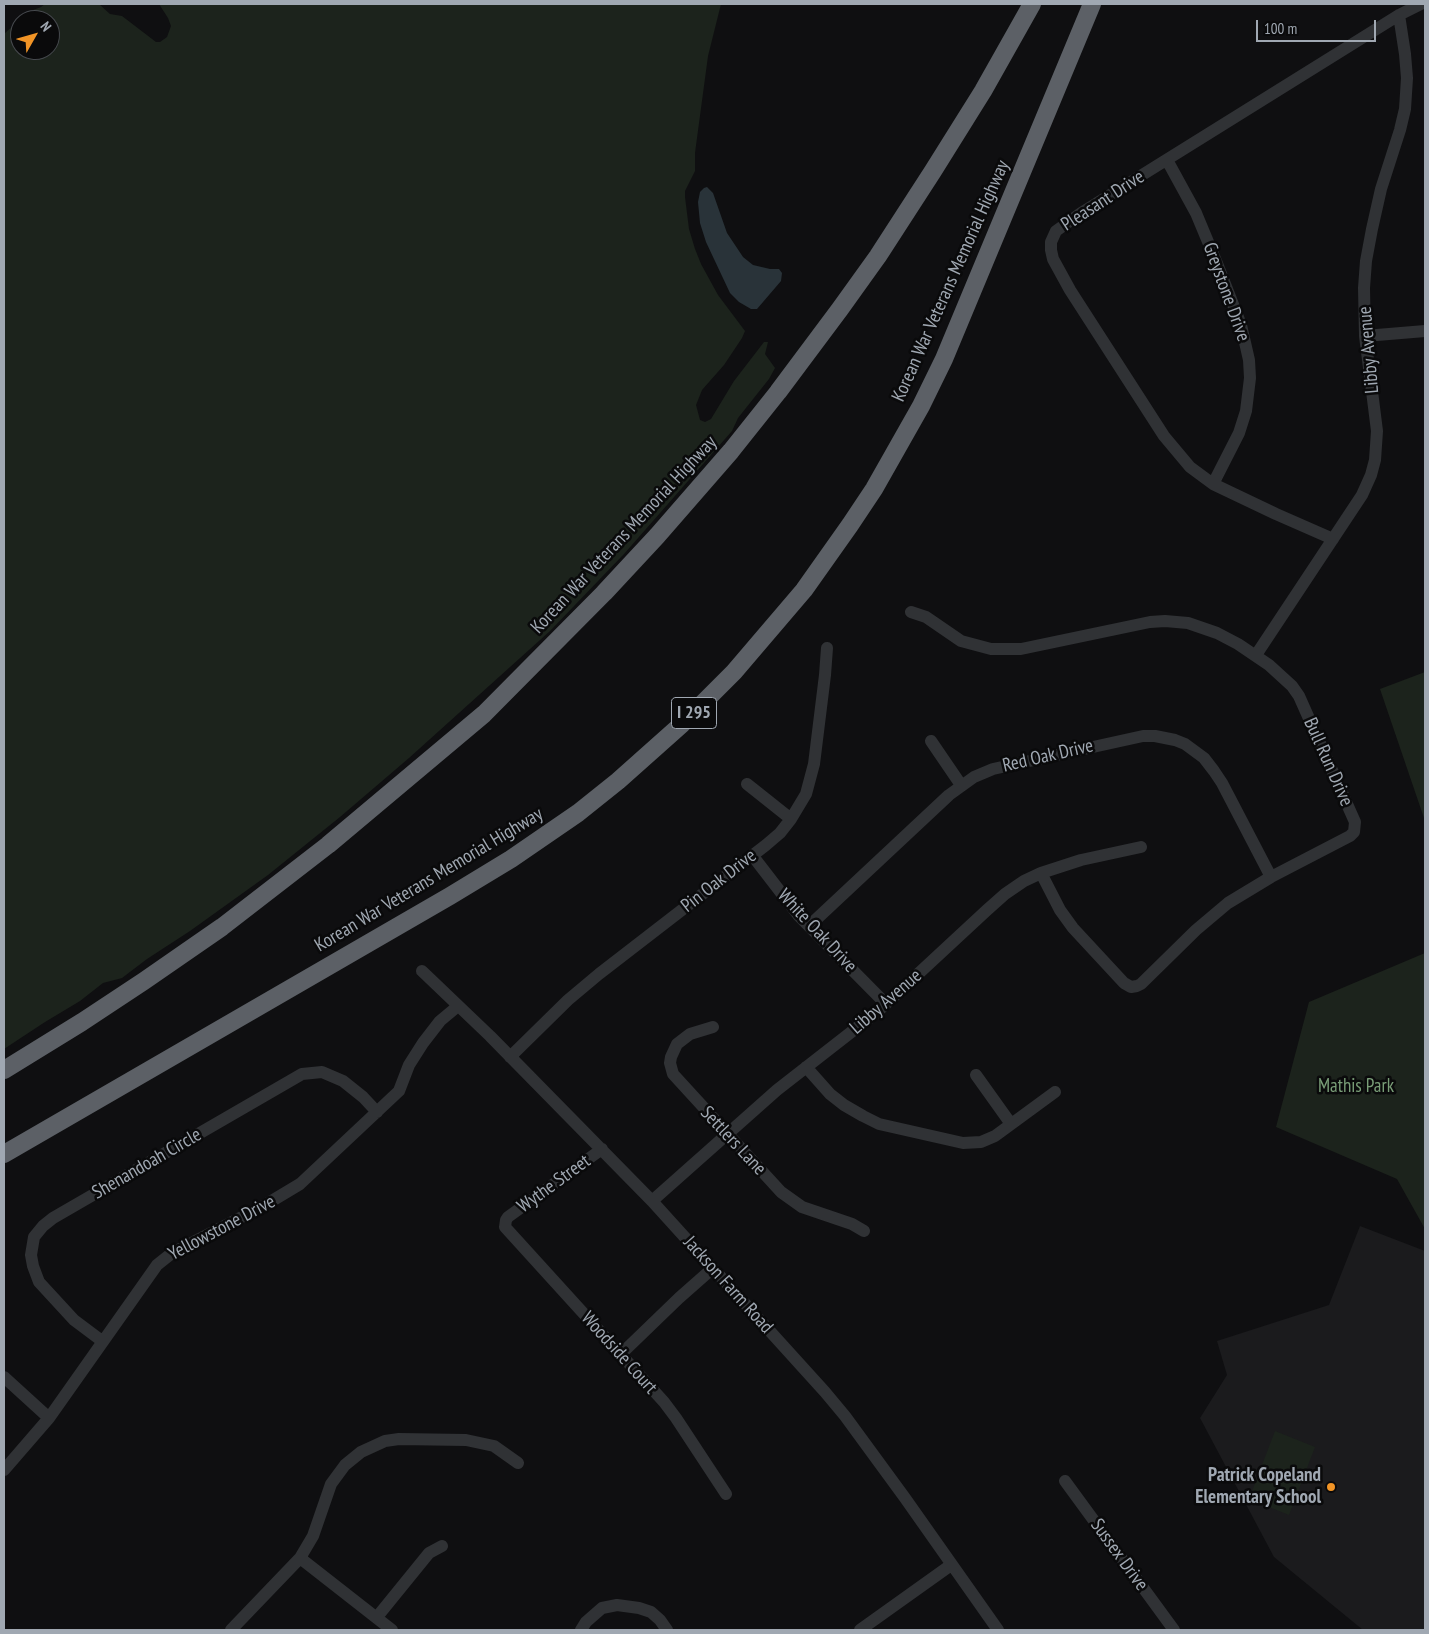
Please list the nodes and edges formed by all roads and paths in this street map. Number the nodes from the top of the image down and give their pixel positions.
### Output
1 (1032, 4) edge
2 (1092, 4) edge
3 (1421, 4) edge
4 (1399, 15) junction
5 (1168, 160) junction
6 (1425, 331) edge
7 (1365, 336) junction
8 (1213, 484) junction
9 (1333, 539) junction
10 (911, 612) dead end
11 (827, 648) dead end
12 (1256, 655) junction
13 (931, 741) dead end
14 (747, 784) dead end
15 (961, 785) junction
16 (791, 819) junction
17 (1141, 847) dead end
18 (752, 855) junction
19 (1041, 873) junction
20 (1271, 877) junction
21 (809, 926) junction
22 (422, 971) dead end
23 (886, 1004) junction
24 (458, 1006) junction
25 (713, 1027) dead end
26 (510, 1057) junction
27 (806, 1067) junction
28 (4, 1070) edge
29 (976, 1075) dead end
30 (1055, 1092) dead end
31 (377, 1112) junction
32 (1012, 1124) junction
33 (726, 1134) junction
34 (602, 1149) junction
35 (4, 1154) edge
36 (652, 1201) junction
37 (506, 1220) joint
38 (864, 1231) dead end
39 (714, 1268) junction
40 (102, 1341) junction
41 (621, 1354) junction
42 (4, 1377) edge
43 (49, 1418) junction
44 (518, 1463) dead end
45 (4, 1470) edge
46 (1065, 1480) dead end
47 (726, 1494) dead end
48 (442, 1546) dead end
49 (300, 1558) junction
50 (951, 1565) junction
51 (377, 1617) junction
52 (231, 1630) edge
53 (392, 1630) edge
54 (581, 1630) edge
55 (667, 1630) edge
56 (860, 1630) edge
57 (998, 1630) edge
58 (1174, 1630) edge

1 - 28 highway, Korean War Veterans Memorial Highway
2 - 35 highway, Korean War Veterans Memorial Highway / I 295
3 - 4 street, Pleasant Drive
4 - 5 street, Pleasant Drive
4 - 7 street, Libby Avenue
5 - 8 street, Greystone Drive
5 - 8 street, Pleasant Drive
6 - 7 street
7 - 9 street, Libby Avenue
8 - 9 street, Pleasant Drive
9 - 12 street, Libby Avenue
10 - 12 street, Bull Run Drive
11 - 16 street, Pin Oak Drive
12 - 20 street, Bull Run Drive
13 - 15 street
14 - 16 street
15 - 20 street, Red Oak Drive
15 - 21 street, Red Oak Drive
16 - 18 street, Pin Oak Drive
17 - 19 street, Libby Avenue
18 - 21 street, White Oak Drive
18 - 26 street, Pin Oak Drive
19 - 20 street, Bull Run Drive
19 - 23 street, Libby Avenue
21 - 23 street, White Oak Drive
22 - 24 street, Jackson Farm Road
23 - 27 street, Libby Avenue
24 - 26 street, Jackson Farm Road
24 - 31 street, Yellowstone Drive
25 - 33 street, Settlers Lane
26 - 34 street, Jackson Farm Road
27 - 32 street
27 - 33 street, Libby Avenue
29 - 32 street
30 - 32 street
31 - 40 street, Yellowstone Drive
31 - 40 street, Shenandoah Circle
33 - 36 street, Libby Avenue
33 - 38 street, Settlers Lane
34 - 36 street, Jackson Farm Road
34 - 37 street, Wythe Street
36 - 39 street, Jackson Farm Road
37 - 41 street, Woodside Court
39 - 41 street
39 - 50 street, Jackson Farm Road
40 - 43 street, Yellowstone Drive
41 - 47 street, Woodside Court
42 - 43 street
43 - 45 street, Yellowstone Drive
44 - 49 street
46 - 58 street, Sussex Drive
48 - 51 street
49 - 51 street
49 - 52 street
50 - 56 street
50 - 57 street, Jackson Farm Road
51 - 53 street
54 - 55 street

